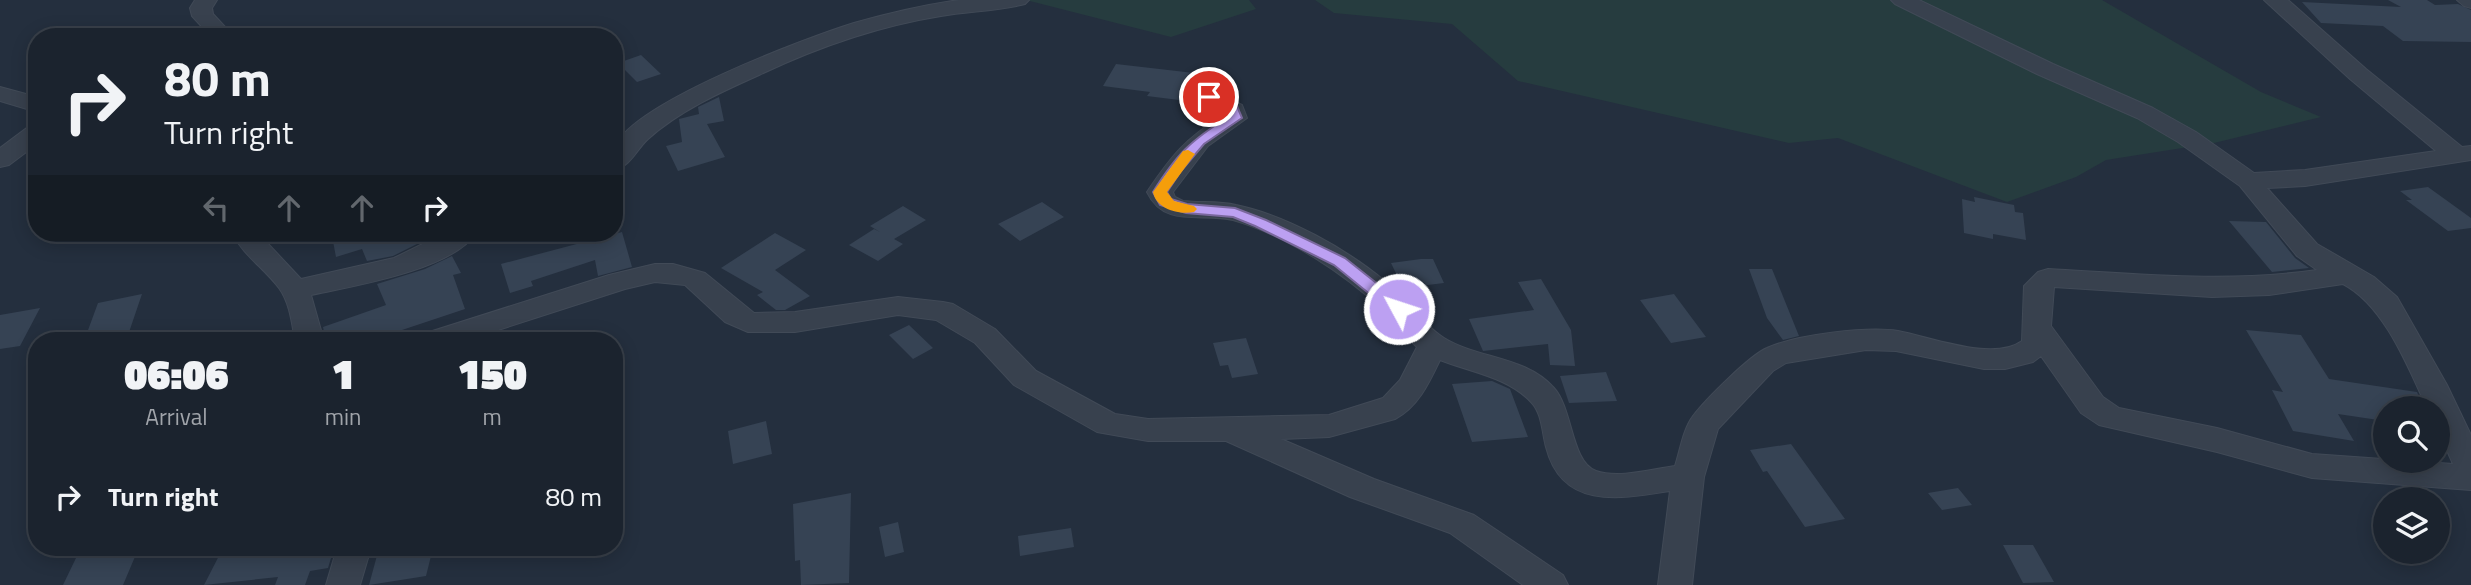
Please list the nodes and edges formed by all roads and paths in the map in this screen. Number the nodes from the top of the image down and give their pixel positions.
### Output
1 (206, 0) edge
2 (1018, 0) edge
3 (1902, 0) edge
4 (2276, 0) edge
5 (215, 28) edge
6 (1206, 76) dead end
7 (0, 94) edge
8 (28, 102) edge
9 (28, 139) edge
10 (623, 152) edge
11 (2463, 154) edge
12 (0, 160) edge
13 (2249, 181) junction
14 (250, 242) edge
15 (450, 242) edge
16 (2347, 274) junction
17 (294, 290) junction
18 (2037, 328) junction
19 (306, 332) edge
20 (461, 332) edge
21 (1433, 344) junction
22 (1230, 430) junction
23 (2471, 468) edge
24 (1688, 477) junction
25 (2471, 478) edge
26 (352, 556) edge
27 (343, 585) edge
28 (1551, 585) edge
29 (1675, 585) edge

1 - 5 street
2 - 10 street
3 - 13 street
4 - 11 street
6 - 21 street
7 - 8 street
9 - 12 street
11 - 13 street
13 - 16 street
14 - 17 street
15 - 17 street
16 - 18 street
16 - 23 street
17 - 19 street
18 - 24 street
18 - 25 street
20 - 22 street
21 - 22 street
21 - 24 street
22 - 28 street
24 - 29 street
26 - 27 street

